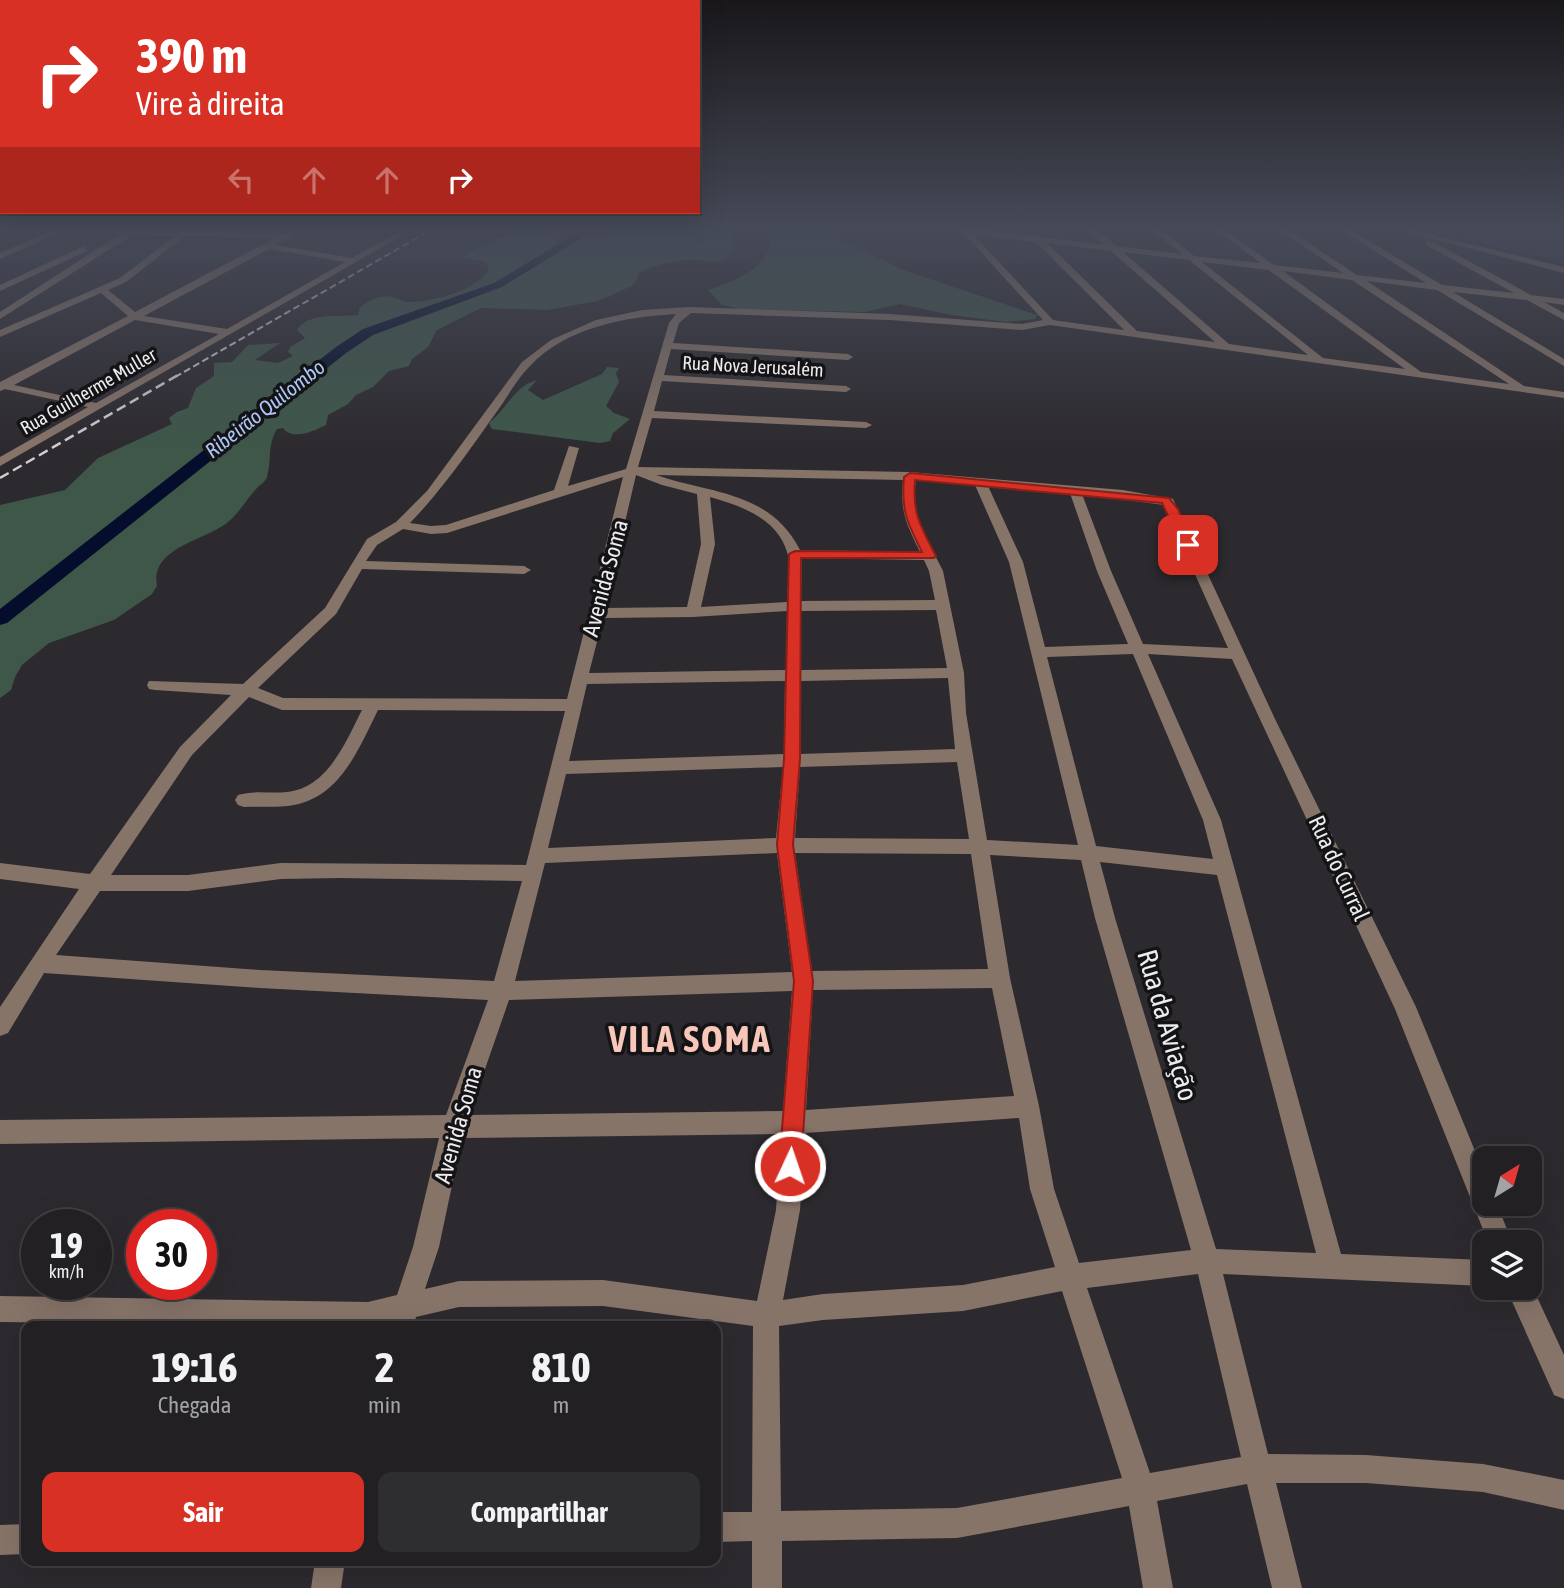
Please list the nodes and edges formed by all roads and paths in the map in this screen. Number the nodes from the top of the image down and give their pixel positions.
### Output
1 (22, 301) edge
2 (80, 301) edge
3 (116, 301) edge
4 (165, 301) edge
5 (282, 301) edge
6 (1031, 301) edge
7 (1101, 301) edge
8 (1174, 301) edge
9 (1247, 301) edge
10 (1319, 301) edge
11 (1391, 301) edge
12 (1461, 301) edge
13 (1536, 301) edge
14 (689, 310) junction
15 (0, 316) edge
16 (135, 317) junction
17 (1564, 317) edge
18 (1050, 322) junction
19 (0, 328) edge
20 (12, 329) junction
21 (228, 332) junction
22 (1133, 333) junction
23 (0, 334) edge
24 (667, 346) junction
25 (1227, 348) junction
26 (848, 357) dead end
27 (1322, 362) junction
28 (1564, 363) edge
29 (1419, 375) junction
30 (658, 378) junction
31 (1, 386) edge
32 (846, 389) dead end
33 (1524, 390) junction
34 (1564, 395) edge
35 (97, 406) junction
36 (647, 414) junction
37 (866, 425) dead end
38 (573, 448) dead end
39 (0, 462) edge
40 (634, 471) junction
41 (910, 477) junction
42 (980, 482) junction
43 (1075, 491) junction
44 (560, 492) junction
45 (703, 492) junction
46 (401, 525) junction
47 (795, 554) junction
48 (930, 556) junction
49 (358, 565) junction
50 (524, 570) dead end
51 (940, 605) junction
52 (796, 606) junction
53 (693, 612) junction
54 (596, 613) junction
55 (1140, 649) junction
56 (1038, 652) junction
57 (1239, 654) junction
58 (956, 674) junction
59 (794, 676) junction
60 (579, 679) junction
61 (155, 685) dead end
62 (247, 690) junction
63 (573, 705) junction
64 (372, 706) junction
65 (965, 755) junction
66 (792, 759) junction
67 (559, 768) junction
68 (244, 800) dead end
69 (785, 845) junction
70 (981, 847) junction
71 (1088, 853) junction
72 (535, 865) junction
73 (1226, 868) junction
74 (0, 871) edge
75 (94, 883) junction
76 (38, 963) junction
77 (1000, 978) junction
78 (803, 981) junction
79 (502, 991) junction
80 (0, 1026) edge
81 (1028, 1106) junction
82 (792, 1122) junction
83 (453, 1126) junction
84 (0, 1132) edge
85 (1495, 1230) edge
86 (1207, 1261) junction
87 (1331, 1264) junction
88 (1472, 1272) edge
89 (1072, 1276) junction
90 (1525, 1300) edge
91 (0, 1309) edge
92 (766, 1315) junction
93 (403, 1317) edge
94 (1564, 1384) edge
95 (1257, 1468) junction
96 (1140, 1488) junction
97 (1564, 1495) edge
98 (721, 1527) edge
99 (767, 1527) junction
100 (21, 1539) edge
101 (0, 1540) edge
102 (329, 1566) edge
103 (326, 1588) edge
104 (766, 1588) edge
105 (1158, 1588) edge
106 (1287, 1588) edge

1 - 15 street
2 - 20 street
3 - 16 street
4 - 16 street
5 - 21 street, Rua Guilherme Muller
6 - 18 street
7 - 22 street
8 - 25 street
9 - 27 street
10 - 29 street
11 - 33 street
12 - 28 street
13 - 17 street
14 - 18 street
14 - 24 street, Avenida Soma
14 - 46 street
16 - 21 street
16 - 31 street
18 - 22 street
19 - 20 street
20 - 23 street
21 - 35 street, Rua Guilherme Muller
22 - 25 street
24 - 26 street
24 - 30 street, Avenida Soma
25 - 27 street
27 - 29 street
29 - 33 street
30 - 32 street, Rua Nova Jerusalém
30 - 36 street, Avenida Soma
31 - 35 street
33 - 34 street
35 - 39 street, Rua Guilherme Muller
36 - 37 street
36 - 40 street, Avenida Soma
38 - 44 street
40 - 41 street
40 - 44 street
40 - 45 street
40 - 54 street, Avenida Soma
41 - 42 street
41 - 48 street
42 - 43 street
42 - 56 street, Rua da Aviação
43 - 55 street
43 - 57 street, Rua do Curral
44 - 46 street
45 - 47 street
45 - 53 street
46 - 49 street
47 - 48 street
47 - 52 street
48 - 51 street
49 - 50 street
49 - 62 street
51 - 52 street
51 - 58 street
52 - 53 street
52 - 59 street
53 - 54 street
54 - 60 street, Avenida Soma
55 - 56 street
55 - 57 street
55 - 73 street
56 - 71 street, Rua da Aviação
57 - 85 street, Rua do Curral
58 - 59 street
58 - 65 street
59 - 60 street
59 - 66 street
60 - 63 street, Avenida Soma
61 - 62 street
62 - 64 street
62 - 75 street
63 - 64 street
63 - 67 street, Avenida Soma
64 - 68 street
65 - 66 street
65 - 70 street
66 - 67 street
66 - 69 street
67 - 72 street, Avenida Soma
69 - 70 street
69 - 72 street
69 - 78 street
70 - 71 street
70 - 77 street
71 - 73 street
71 - 86 street, Rua da Aviação
72 - 75 street
72 - 79 street, Avenida Soma
73 - 87 street
74 - 75 street
75 - 76 street
76 - 79 street
76 - 80 street
77 - 78 street
77 - 81 street
78 - 79 street
78 - 82 street
79 - 83 street, Avenida Soma
81 - 82 street
81 - 89 street
82 - 83 street
82 - 92 street
83 - 84 street
83 - 93 street, Avenida Soma
86 - 87 street
86 - 89 street
86 - 95 street, Rua da Aviação
87 - 88 street
89 - 92 street
89 - 96 street
90 - 94 street
91 - 93 street
92 - 93 street
92 - 99 street
95 - 96 street
95 - 97 street
95 - 106 street, Rua da Aviação
96 - 99 street
96 - 105 street
98 - 99 street
99 - 104 street
100 - 101 street
102 - 103 street

